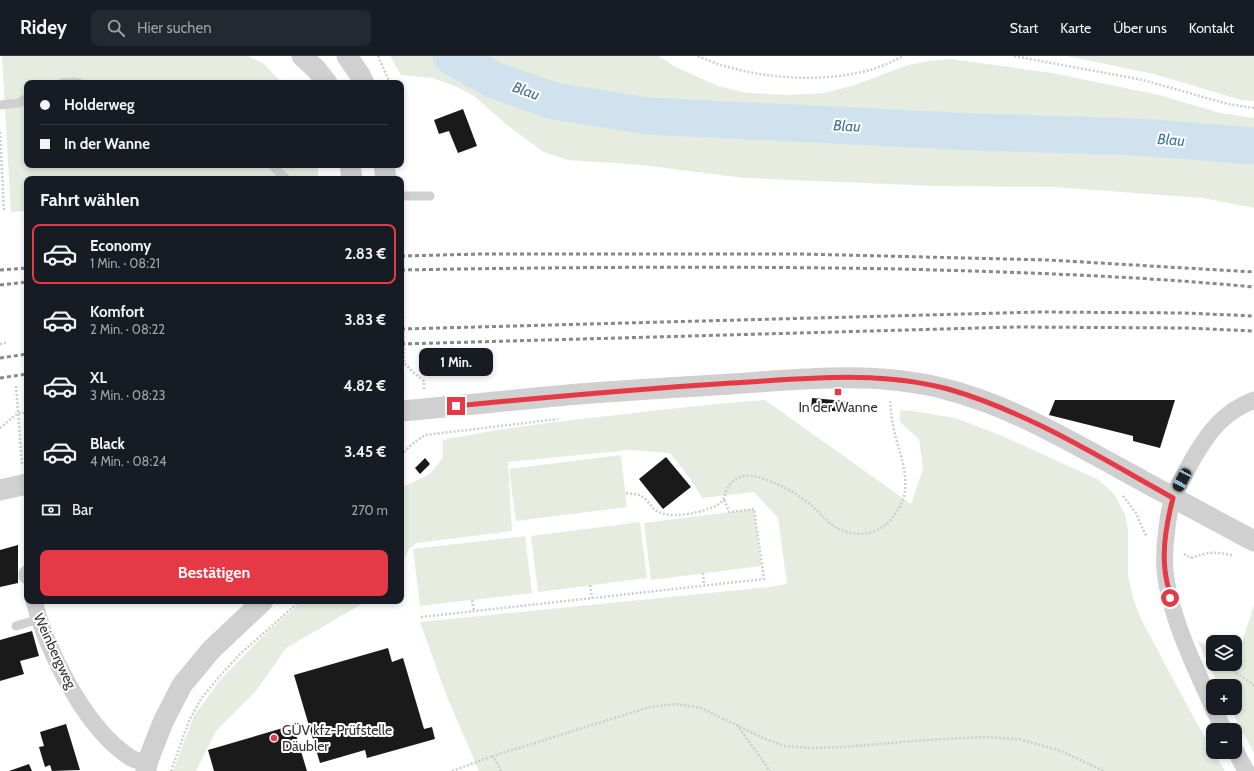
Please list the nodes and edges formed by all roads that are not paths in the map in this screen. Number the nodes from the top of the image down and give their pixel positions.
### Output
1 (302, 56) edge
2 (347, 56) edge
3 (325, 80) edge
4 (362, 80) edge
5 (24, 100) edge
6 (0, 105) edge
7 (275, 168) edge
8 (283, 176) edge
9 (404, 196) edge
10 (430, 196) dead end
11 (1254, 400) edge
12 (404, 411) edge
13 (24, 484) edge
14 (0, 490) edge
15 (1173, 498) junction
16 (1254, 541) edge
17 (35, 604) edge
18 (260, 604) edge
19 (38, 619) junction
20 (16, 626) dead end
21 (1206, 693) edge
22 (1240, 759) edge
23 (147, 767) edge
24 (1246, 771) edge

1 - 3 street
2 - 4 street
5 - 6 lane
7 - 8 lane
9 - 10 lane
11 - 15 street
12 - 15 street
13 - 14 street
15 - 16 street
15 - 21 street
17 - 19 street, Weinbergweg
18 - 23 street, Weinbergweg
19 - 20 lane
19 - 23 street, Weinbergweg
22 - 24 street

